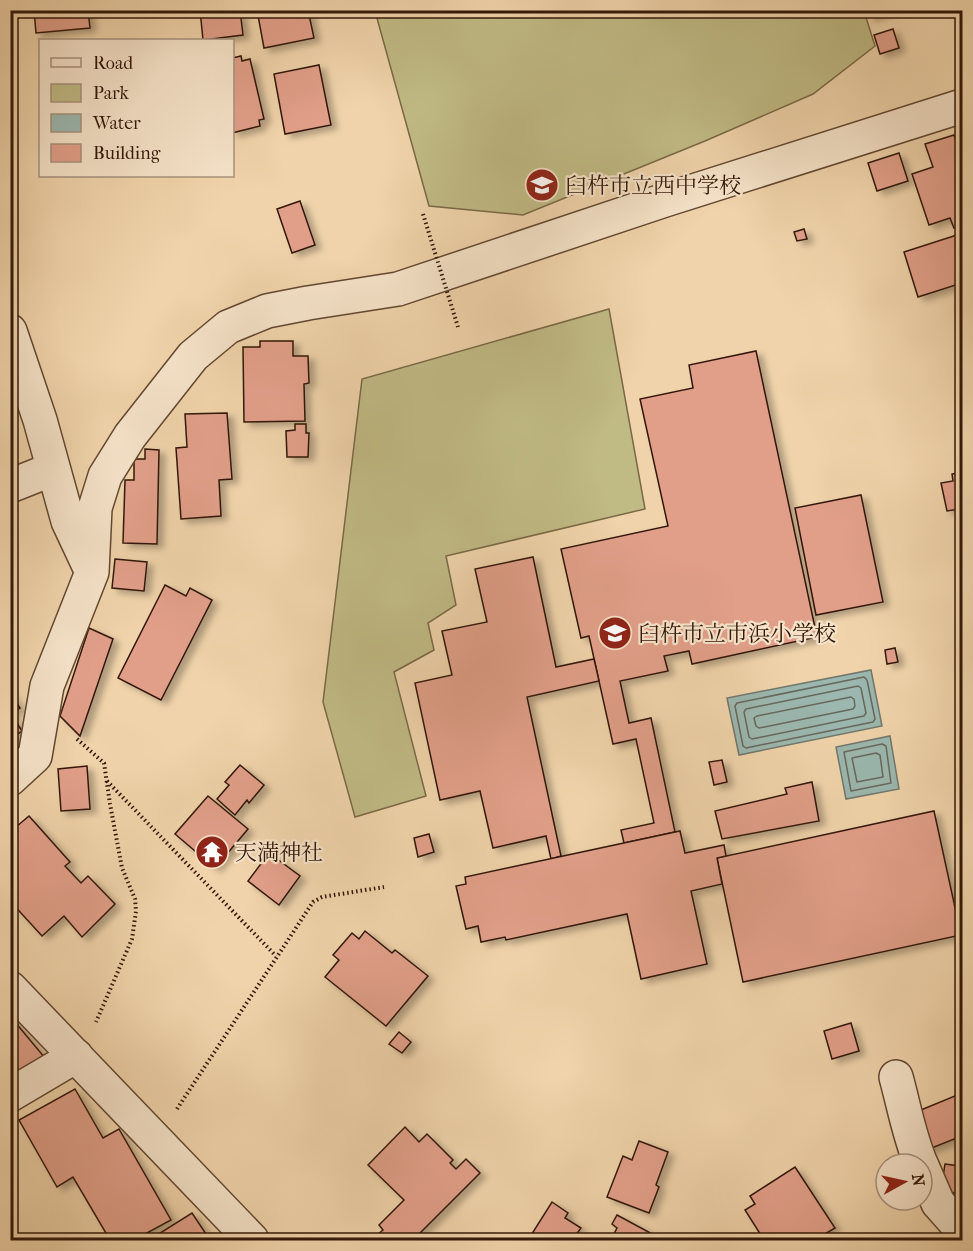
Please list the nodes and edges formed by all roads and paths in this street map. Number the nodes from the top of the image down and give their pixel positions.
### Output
1 (961, 112) edge
2 (423, 214) dead end
3 (458, 327) dead end
4 (10, 331) edge
5 (53, 469) junction
6 (10, 486) edge
7 (92, 572) junction
8 (104, 762) dead end
9 (10, 778) edge
10 (107, 780) junction
11 (384, 887) dead end
12 (276, 956) junction
13 (10, 988) edge
14 (76, 1056) junction
15 (896, 1077) dead end
16 (10, 1095) edge
17 (157, 1140) junction
18 (917, 1152) edge
19 (934, 1194) edge
20 (963, 1230) edge
21 (252, 1240) edge

1 - 7 street
2 - 3 path, bridge
4 - 5 street
5 - 6 street
5 - 7 street
7 - 9 street
8 - 10 path
10 - 12 path
10 - 14 path
11 - 12 path
12 - 17 path
13 - 14 street
14 - 16 street
14 - 17 street
15 - 18 street
17 - 21 street
19 - 20 street

